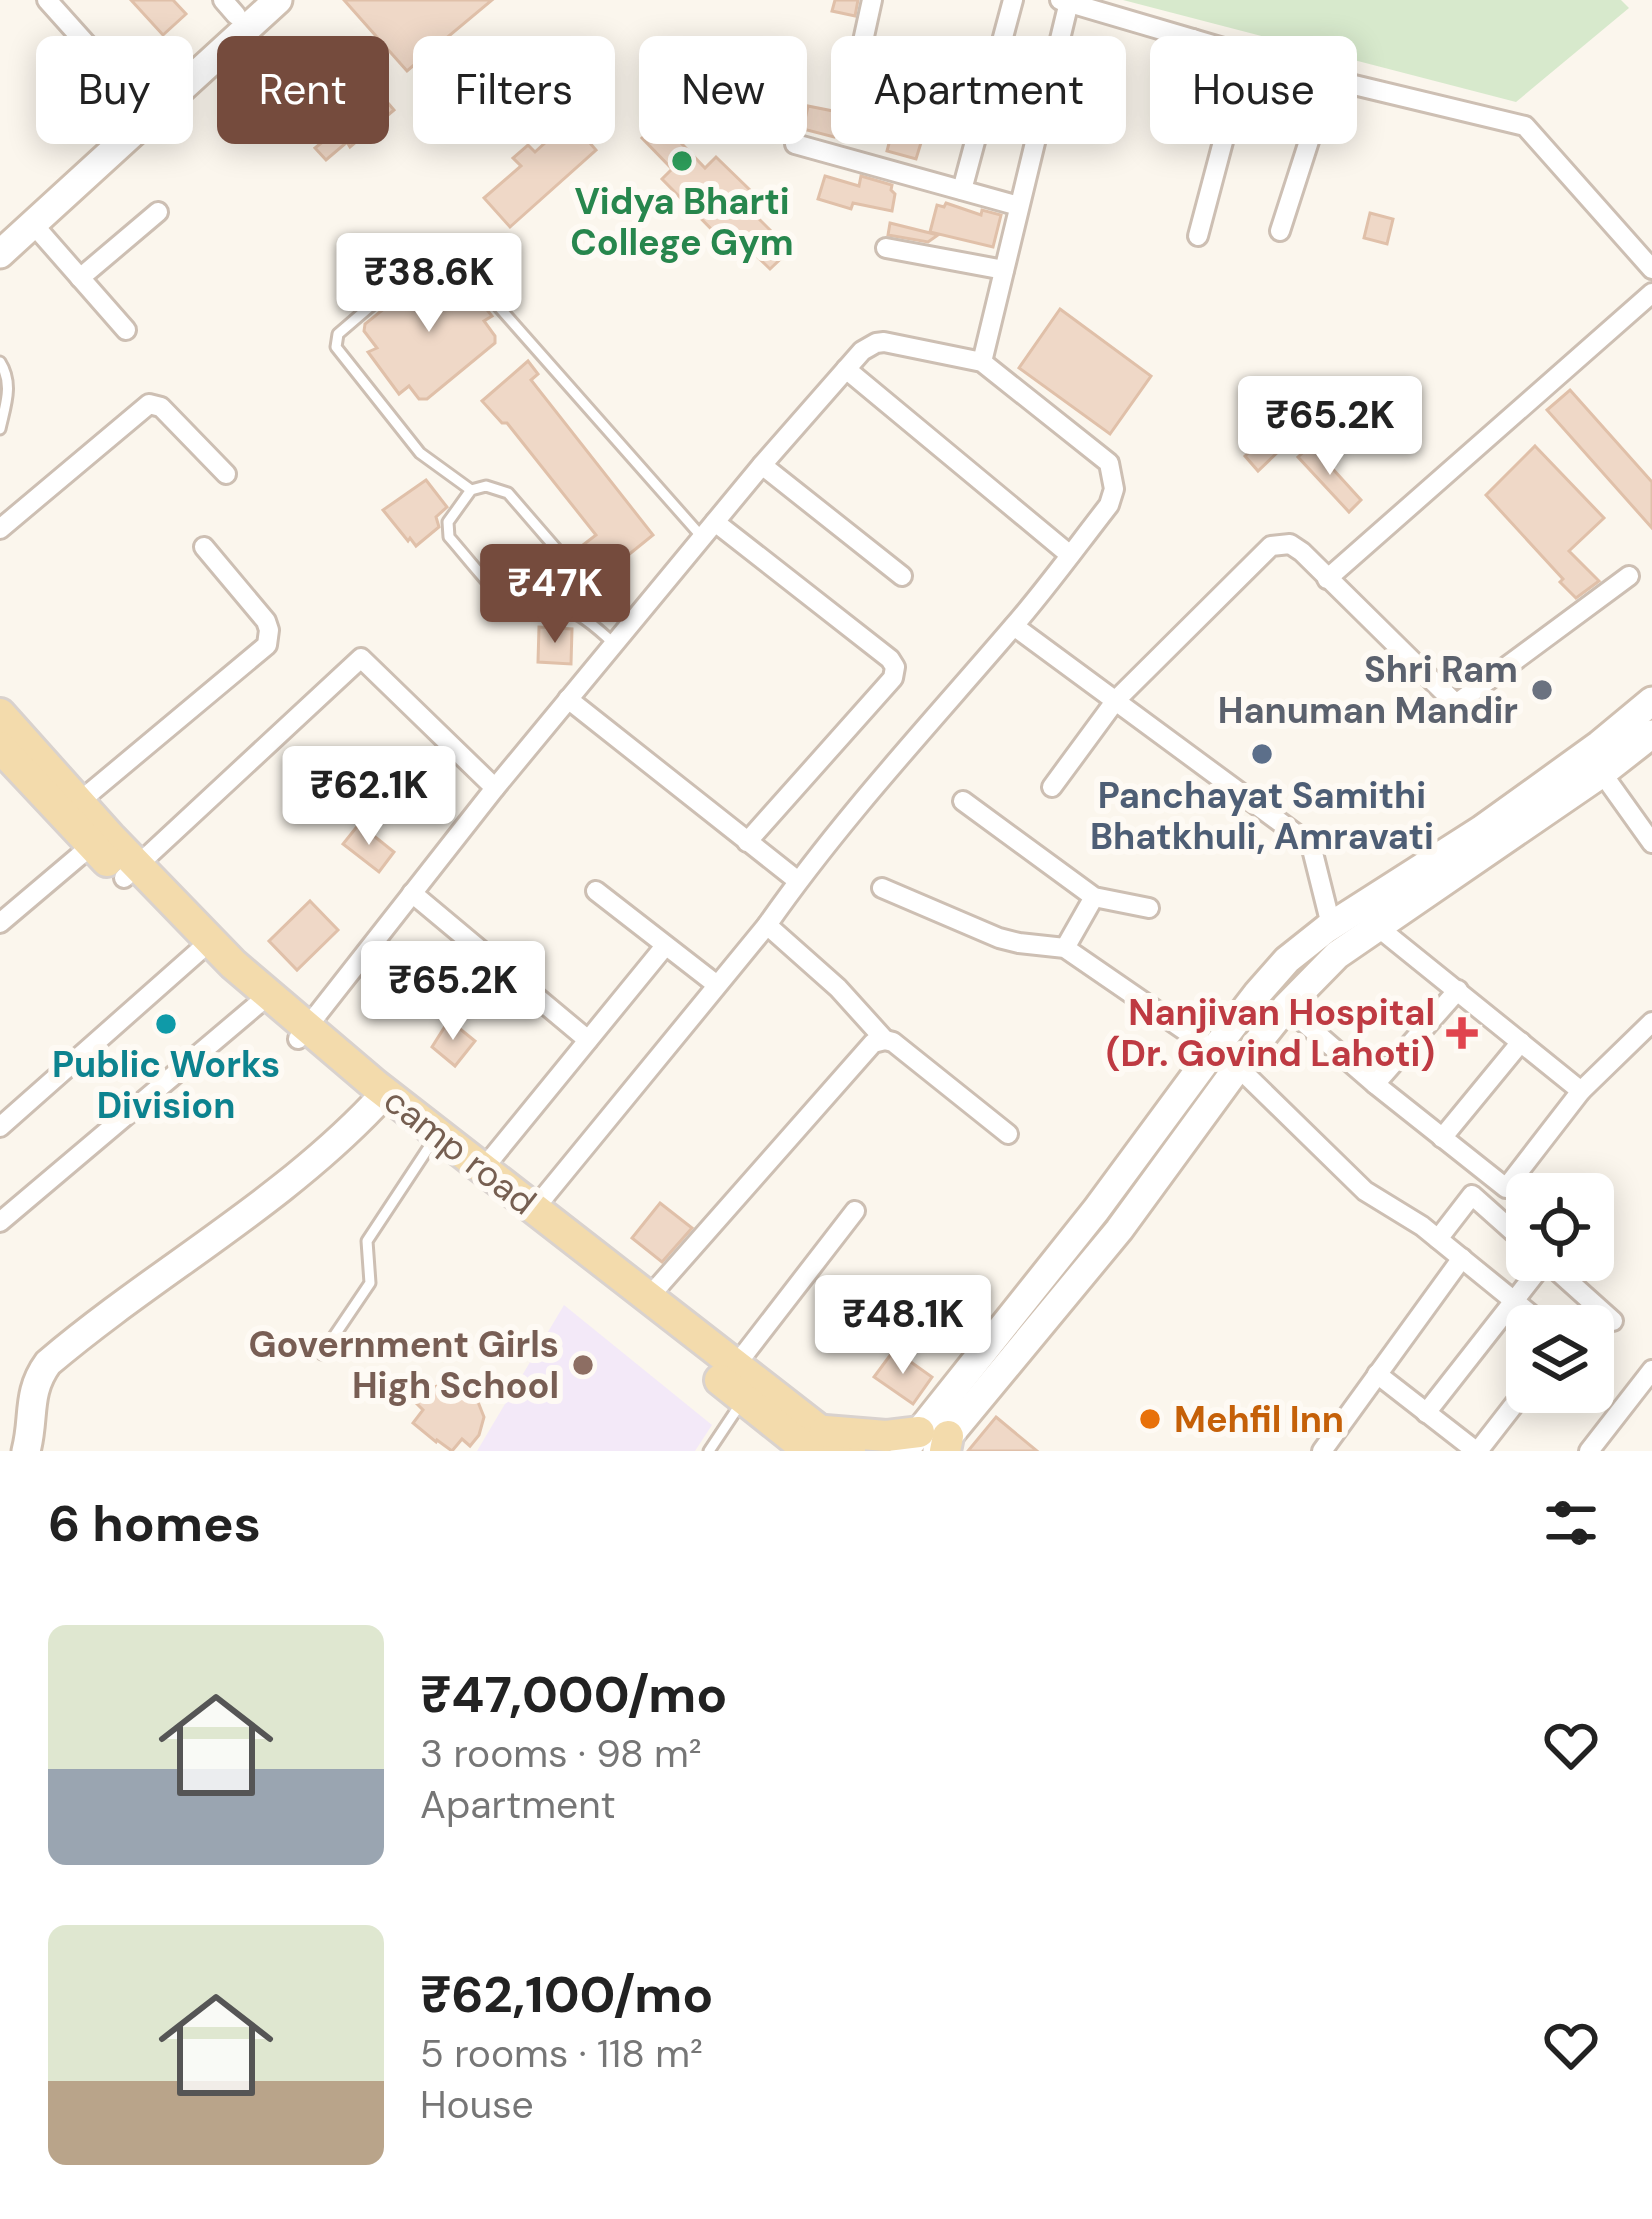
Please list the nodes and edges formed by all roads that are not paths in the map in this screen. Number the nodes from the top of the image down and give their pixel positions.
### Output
1 (47, 0) edge
2 (278, 0) edge
3 (872, 0) edge
4 (1013, 0) edge
5 (1064, 1) edge
6 (238, 5) edge
7 (79, 36) edge
8 (864, 36) edge
9 (1183, 36) edge
10 (193, 56) edge
11 (193, 70) edge
12 (1357, 87) edge
13 (104, 144) edge
14 (112, 144) edge
15 (794, 144) dead end
16 (1222, 144) edge
17 (1308, 144) edge
18 (962, 190) junction
19 (1019, 206) junction
20 (158, 212) dead end
21 (33, 224) junction
22 (0, 229) edge
23 (1280, 231) dead end
24 (1198, 236) dead end
25 (886, 248) dead end
26 (0, 254) edge
27 (1652, 269) edge
28 (1004, 270) junction
29 (80, 278) junction
30 (1649, 302) edge
31 (127, 330) dead end
32 (0, 362) edge
33 (982, 362) junction
34 (846, 369) junction
35 (0, 429) edge
36 (761, 466) junction
37 (226, 474) dead end
38 (471, 490) junction
39 (0, 530) edge
40 (708, 530) junction
41 (205, 548) dead end
42 (1070, 555) junction
43 (902, 575) dead end
44 (1629, 576) dead end
45 (1327, 579) junction
46 (598, 597) dead end
47 (1014, 626) junction
48 (616, 645) junction
49 (568, 699) junction
50 (1116, 700) junction
51 (1652, 700) edge
52 (0, 714) edge
53 (1652, 734) edge
54 (0, 747) edge
55 (1602, 773) junction
56 (1052, 787) dead end
57 (495, 788) junction
58 (963, 801) dead end
59 (79, 802) junction
60 (747, 842) junction
61 (1652, 843) edge
62 (91, 846) junction
63 (132, 873) junction
64 (798, 881) junction
65 (882, 888) dead end
66 (596, 891) dead end
67 (412, 893) junction
68 (1094, 898) junction
69 (1149, 908) dead end
70 (0, 923) edge
71 (767, 925) junction
72 (1331, 926) junction
73 (1379, 928) junction
74 (665, 946) junction
75 (1064, 948) junction
76 (199, 951) junction
77 (717, 985) junction
78 (1458, 990) junction
79 (257, 1004) junction
80 (1286, 1007) junction
81 (1650, 1024) edge
82 (302, 1033) junction
83 (588, 1040) junction
84 (885, 1040) junction
85 (1521, 1042) junction
86 (1214, 1050) junction
87 (1238, 1067) junction
88 (1375, 1084) junction
89 (1581, 1091) junction
90 (375, 1105) junction
91 (0, 1127) edge
92 (1008, 1133) dead end
93 (1442, 1138) junction
94 (429, 1147) junction
95 (483, 1169) junction
96 (535, 1208) junction
97 (855, 1211) dead end
98 (0, 1222) edge
99 (1506, 1225) edge
100 (1438, 1239) junction
101 (1462, 1258) junction
102 (1529, 1281) edge
103 (1568, 1281) edge
104 (649, 1297) junction
105 (1514, 1300) junction
106 (1520, 1305) edge
107 (1595, 1305) edge
108 (322, 1354) dead end
109 (736, 1365) junction
110 (1652, 1370) edge
111 (1377, 1374) junction
112 (744, 1398) junction
113 (1426, 1413) junction
114 (1507, 1413) edge
115 (814, 1440) edge
116 (930, 1444) edge
117 (26, 1451) edge
118 (709, 1451) edge
119 (850, 1451) edge
120 (1322, 1451) edge
121 (1477, 1451) edge
122 (1589, 1451) edge

1 - 7 street
2 - 11 street
3 - 8 street
4 - 18 street
5 - 9 street
5 - 19 street
6 - 10 street
12 - 27 street
13 - 22 street
14 - 21 street
15 - 18 street
16 - 24 street
17 - 23 street
18 - 19 street
19 - 28 street
20 - 29 street
21 - 26 street
21 - 29 street
25 - 28 street
28 - 33 street
29 - 31 street
30 - 45 street
32 - 35 lane
33 - 34 street
33 - 42 street
34 - 36 street
34 - 42 street
36 - 40 street
36 - 43 street
37 - 39 street
38 - 40 lane
38 - 46 lane
38 - 48 lane
40 - 48 street
40 - 60 street
41 - 59 street
42 - 47 street
44 - 45 street
45 - 50 street
47 - 50 street
47 - 64 street
48 - 49 street
49 - 57 street
49 - 60 street
50 - 56 street
50 - 72 street
51 - 72 street
52 - 59 main road, camp road
53 - 55 street
54 - 62 main road, camp road
55 - 61 street
55 - 73 street
57 - 63 street
57 - 67 street
58 - 68 street
59 - 63 main road, camp road
60 - 64 street
62 - 63 main road, camp road
62 - 70 street
63 - 76 main road, camp road
63 - 82 main road, camp road
64 - 71 street
65 - 75 street
66 - 74 street
67 - 82 street
67 - 83 street
68 - 69 street
68 - 75 street
71 - 77 street
71 - 84 street
72 - 86 street
73 - 78 street
73 - 80 street
74 - 77 street
74 - 83 street
75 - 86 street
76 - 79 main road, camp road
76 - 91 street
77 - 96 street
78 - 85 street
78 - 88 street
79 - 82 main road, camp road
79 - 98 street
80 - 87 street
80 - 88 street
81 - 89 street
82 - 90 main road, camp road
82 - 95 main road, camp road
83 - 95 street
84 - 92 street
84 - 104 street
85 - 89 street
85 - 93 street
86 - 87 street
86 - 116 street
87 - 100 street
87 - 116 street
88 - 93 street
89 - 93 street
90 - 94 main road, camp road
90 - 117 street
94 - 108 lane
94 - 112 main road, camp road
95 - 96 main road, camp road
96 - 104 main road, camp road
97 - 109 street
99 - 100 street
100 - 101 street
101 - 105 street
101 - 111 street
102 - 105 street
103 - 107 street
104 - 109 main road, camp road
105 - 106 street
105 - 113 street
109 - 115 main road, camp road
110 - 122 street
111 - 113 street
111 - 120 street
112 - 115 main road, camp road
112 - 118 lane
113 - 121 street
114 - 121 street
115 - 116 main road
115 - 119 main road, camp road

